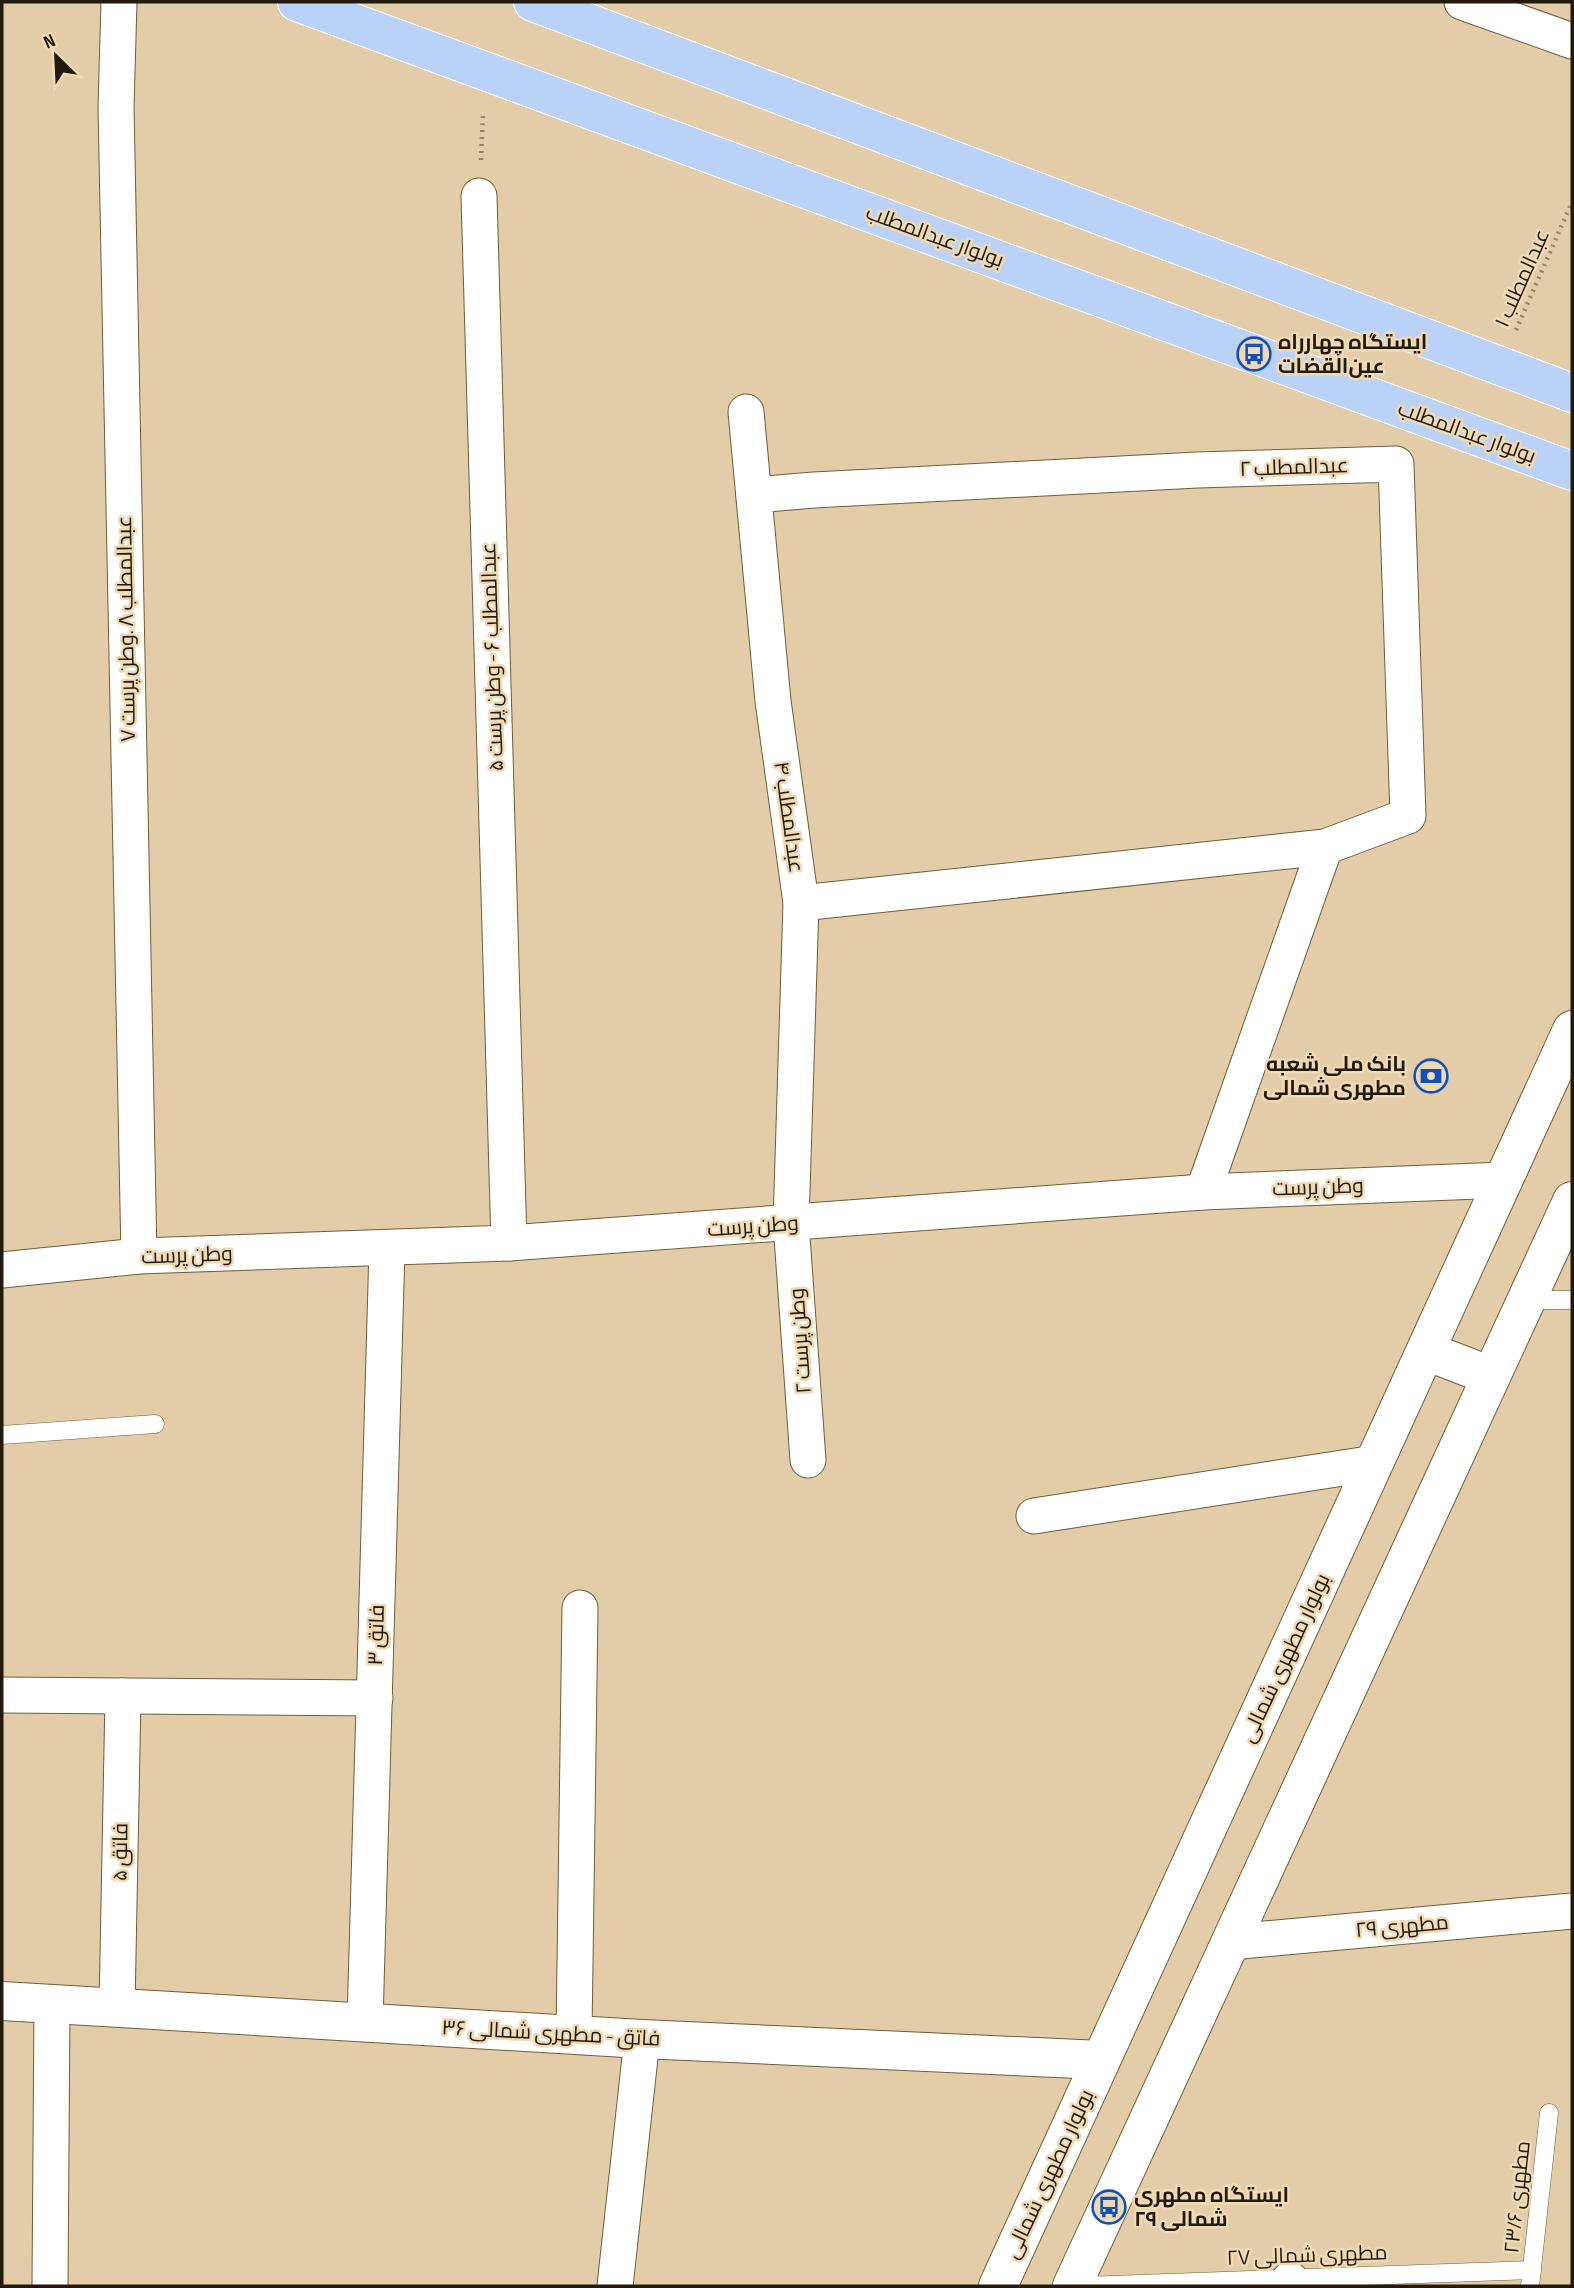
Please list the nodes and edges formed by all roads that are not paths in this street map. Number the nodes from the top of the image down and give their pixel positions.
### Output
1 (119, 2) edge
2 (297, 2) edge
3 (533, 2) edge
4 (1462, 2) edge
5 (1572, 41) edge
6 (479, 196) road end
7 (1572, 393) edge
8 (747, 412) dead end
9 (1572, 471) edge
10 (754, 495) junction
11 (1325, 847) junction
12 (801, 902) junction
13 (1572, 1030) edge
14 (1504, 1180) junction
15 (1203, 1192) junction
16 (1572, 1202) edge
17 (791, 1223) junction
18 (509, 1243) junction
19 (387, 1249) junction
20 (139, 1256) junction
21 (2, 1270) edge
22 (1527, 1300) junction
23 (1572, 1300) edge
24 (1426, 1351) junction
25 (1491, 1376) junction
26 (155, 1424) dead end
27 (2, 1435) edge
28 (808, 1460) dead end
29 (1375, 1462) junction
30 (1034, 1516) dead end
31 (580, 1608) dead end
32 (2, 1695) edge
33 (123, 1696) junction
34 (374, 1698) junction
35 (1572, 1911) edge
36 (1231, 1942) junction
37 (2, 2001) edge
38 (52, 2003) junction
39 (117, 2008) junction
40 (365, 2022) junction
41 (574, 2034) junction
42 (642, 2039) junction
43 (1101, 2060) junction
44 (1549, 2113) dead end
45 (1531, 2278) edge
46 (1290, 2283) edge
47 (50, 2286) edge
48 (615, 2286) edge
49 (998, 2286) edge
50 (1072, 2286) edge
51 (1083, 2286) edge

1 - 20 street, عبدالمطلب ۸ .وطن پرست ۷
2 - 9 main road, بولوار عبدالمطلب
3 - 7 main road
4 - 5 street
6 - 18 street, عبدالمطلب ۶ - وطن پرست ۵
8 - 10 street, عبدالمطلب ۴
10 - 11 street, عبدالمطلب ۲
10 - 12 street, عبدالمطلب ۴
11 - 12 street
11 - 15 street
12 - 17 street, عبدالمطلب ۴
13 - 14 main road, بولوار مطهری شمالی
14 - 15 street, وطن پرست
14 - 24 main road, بولوار مطهری شمالی
15 - 17 street, وطن پرست
16 - 22 main road
17 - 18 street, وطن پرست
17 - 28 street, وطن پرست ۲
18 - 19 street, وطن پرست
19 - 20 street, وطن پرست
19 - 34 street, فاتق ۳
20 - 21 street, وطن پرست
22 - 23 lane
22 - 25 main road
24 - 25 main road
24 - 29 main road, بولوار مطهری شمالی
25 - 36 main road
26 - 27 lane
29 - 30 street
29 - 43 main road, بولوار مطهری شمالی
31 - 41 street
32 - 33 street
33 - 34 street
33 - 39 street, فاتق ۵
34 - 40 street, فاتق ۳
35 - 36 street, مطهری ۲۹
36 - 50 main road
37 - 38 main road, فاتق - مطهری شمالی ۳۶
38 - 39 main road, فاتق - مطهری شمالی ۳۶
38 - 47 street
39 - 40 main road, فاتق - مطهری شمالی ۳۶
40 - 41 main road, فاتق - مطهری شمالی ۳۶
41 - 42 main road, فاتق - مطهری شمالی ۳۶
42 - 43 main road, فاتق - مطهری شمالی ۳۶
42 - 48 street
43 - 49 main road, بولوار مطهری شمالی
44 - 45 lane, مطهری ۲۳/۶
45 - 46 lane, مطهری شمالی ۲۷
46 - 51 lane, مطهری شمالی ۲۷

